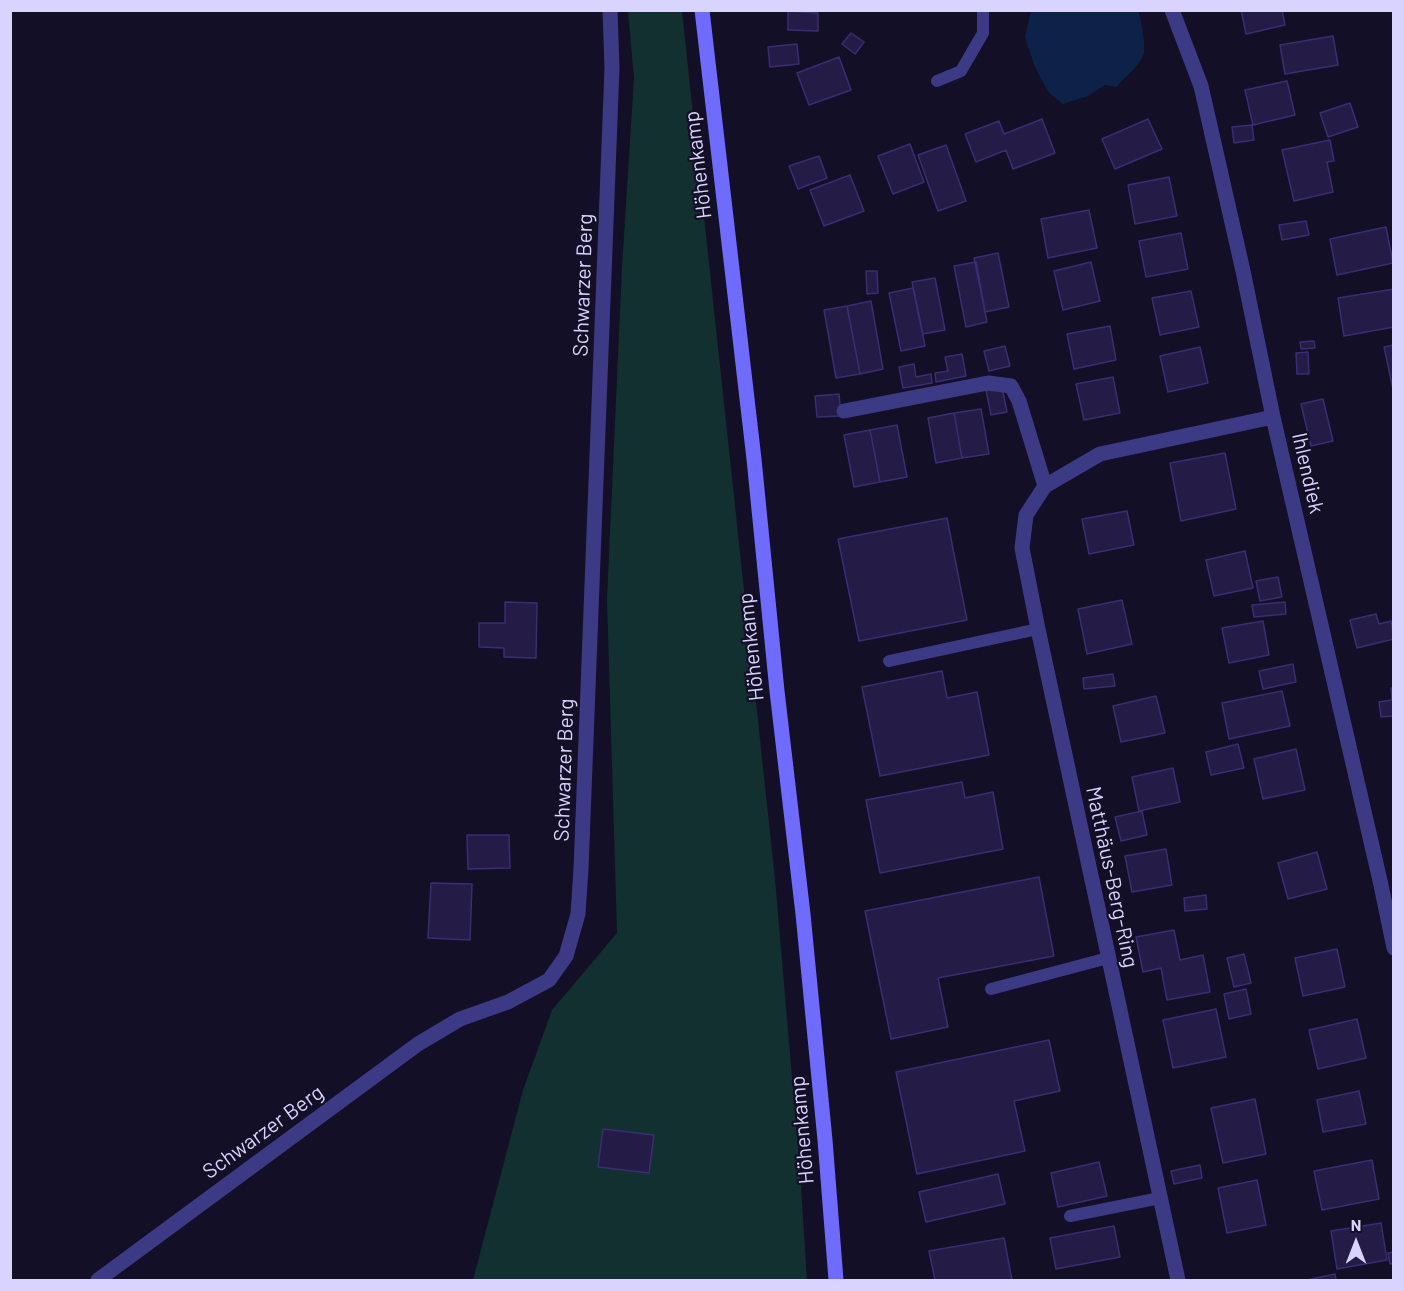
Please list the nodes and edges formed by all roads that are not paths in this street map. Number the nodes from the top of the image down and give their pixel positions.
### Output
1 (610, 10) edge
2 (702, 10) edge
3 (983, 10) edge
4 (1172, 10) edge
5 (937, 81) dead end
6 (844, 411) dead end
7 (1273, 417) junction
8 (1046, 486) junction
9 (1038, 629) junction
10 (889, 661) dead end
11 (1394, 948) edge
12 (1108, 958) junction
13 (991, 989) dead end
14 (1160, 1198) junction
15 (1070, 1216) dead end
16 (98, 1281) edge
17 (836, 1281) edge
18 (1178, 1281) edge

1 - 16 street, Schwarzer Berg
2 - 17 main road, Höhenkamp
3 - 5 lane
4 - 7 street, Ihlendiek
6 - 8 street
7 - 8 street, Matthäus-Berg-Ring
7 - 11 street, Ihlendiek
8 - 9 street, Matthäus-Berg-Ring
9 - 10 lane
9 - 12 street, Matthäus-Berg-Ring
12 - 13 lane
12 - 14 street, Matthäus-Berg-Ring
14 - 15 lane
14 - 18 street, Matthäus-Berg-Ring

